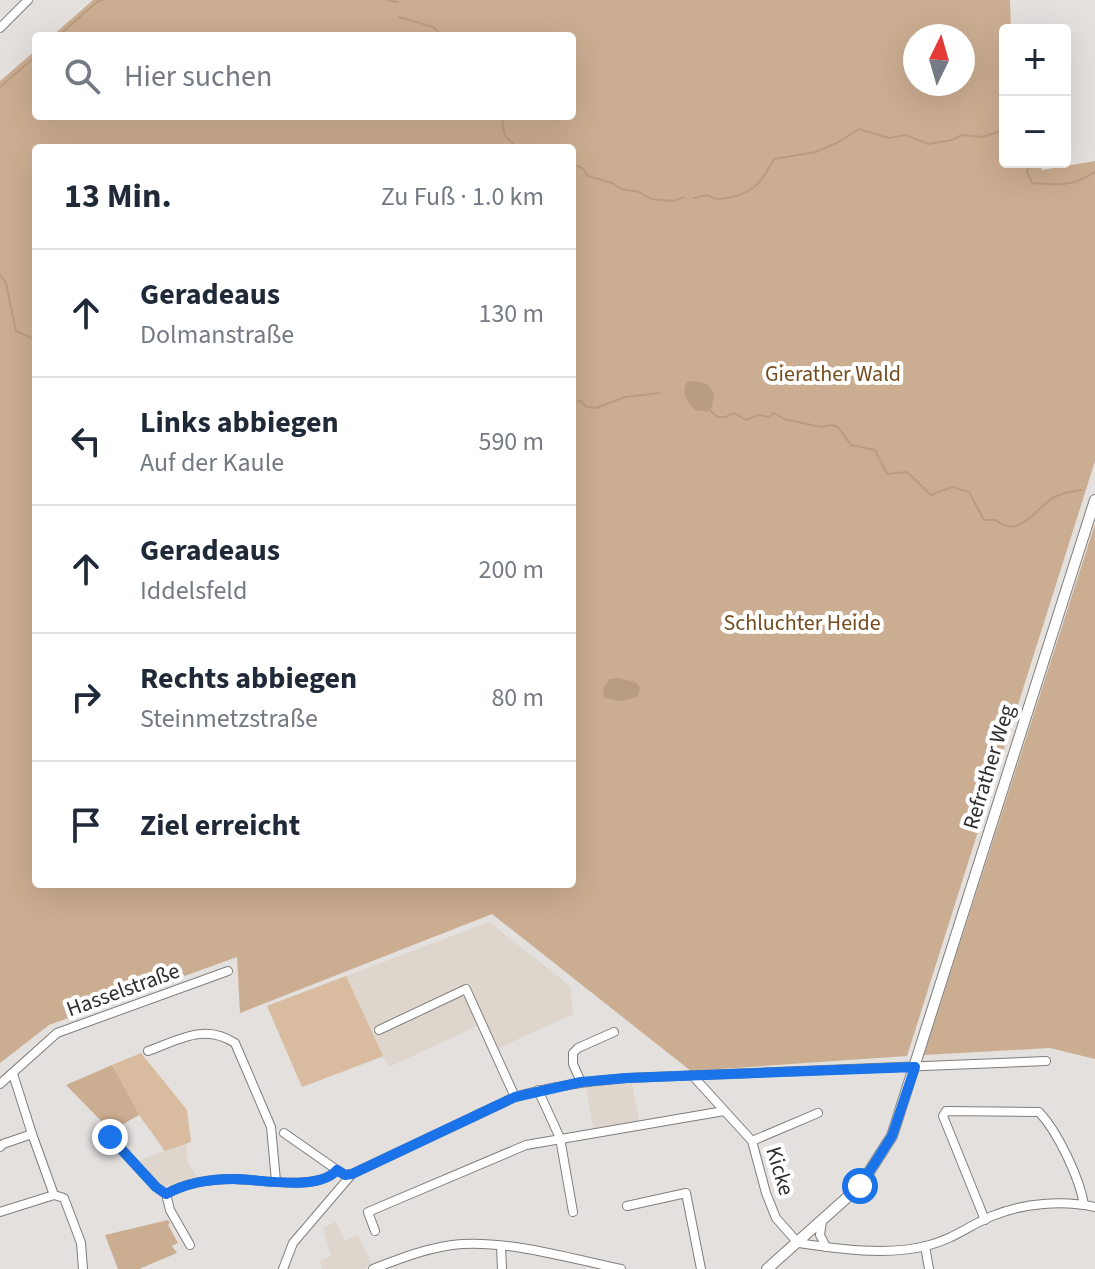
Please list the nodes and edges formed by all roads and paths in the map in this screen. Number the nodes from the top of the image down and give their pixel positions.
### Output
1 (28, 0) edge
2 (0, 28) edge
3 (1095, 500) edge
4 (228, 971) dead end
5 (379, 1030) dead end
6 (614, 1032) dead end
7 (148, 1051) dead end
8 (1046, 1061) dead end
9 (915, 1067) junction
10 (13, 1074) junction
11 (692, 1075) junction
12 (581, 1082) junction
13 (0, 1084) edge
14 (538, 1090) junction
15 (515, 1097) junction
16 (724, 1111) junction
17 (818, 1113) dead end
18 (284, 1133) dead end
19 (32, 1134) junction
20 (110, 1137) dead end
21 (560, 1138) junction
22 (752, 1141) junction
23 (0, 1147) edge
24 (337, 1170) junction
25 (352, 1174) junction
26 (276, 1181) junction
27 (166, 1194) junction
28 (54, 1195) junction
29 (1084, 1205) junction
30 (627, 1206) dead end
31 (1095, 1207) edge
32 (0, 1212) edge
33 (573, 1212) dead end
34 (985, 1220) junction
35 (822, 1221) junction
36 (375, 1231) dead end
37 (798, 1243) junction
38 (190, 1245) dead end
39 (501, 1246) junction
40 (925, 1246) junction
41 (826, 1247) junction
42 (383, 1267) edge
43 (83, 1269) edge
44 (283, 1269) edge
45 (373, 1269) edge
46 (502, 1269) edge
47 (621, 1269) edge
48 (701, 1269) edge
49 (767, 1269) edge
50 (929, 1269) edge

1 - 2 street
3 - 9 main road, Refrather Weg
4 - 10 street, Hasselstraße
5 - 15 street
6 - 12 street
7 - 26 street
8 - 9 street
9 - 11 street
9 - 35 main road, Refrather Weg
10 - 13 street, Hasselstraße
10 - 19 street
11 - 12 street
11 - 16 street, Kicke
12 - 14 street
14 - 15 street
14 - 21 street
15 - 25 street
16 - 21 street
16 - 22 street, Kicke
17 - 22 street
18 - 24 street
19 - 23 street
19 - 28 street
20 - 27 street
21 - 33 street
21 - 36 street
22 - 37 street, Kicke
24 - 25 street
24 - 26 street
25 - 44 street
26 - 27 street
27 - 38 street
28 - 32 street
28 - 43 street
29 - 31 street
29 - 34 street
29 - 34 street
30 - 48 street
34 - 40 street
35 - 37 main road, Refrather Weg
35 - 41 street
37 - 41 street
37 - 49 main road, Refrather Weg
39 - 42 street
39 - 46 street
39 - 47 street
40 - 41 street
40 - 50 street
42 - 45 street

